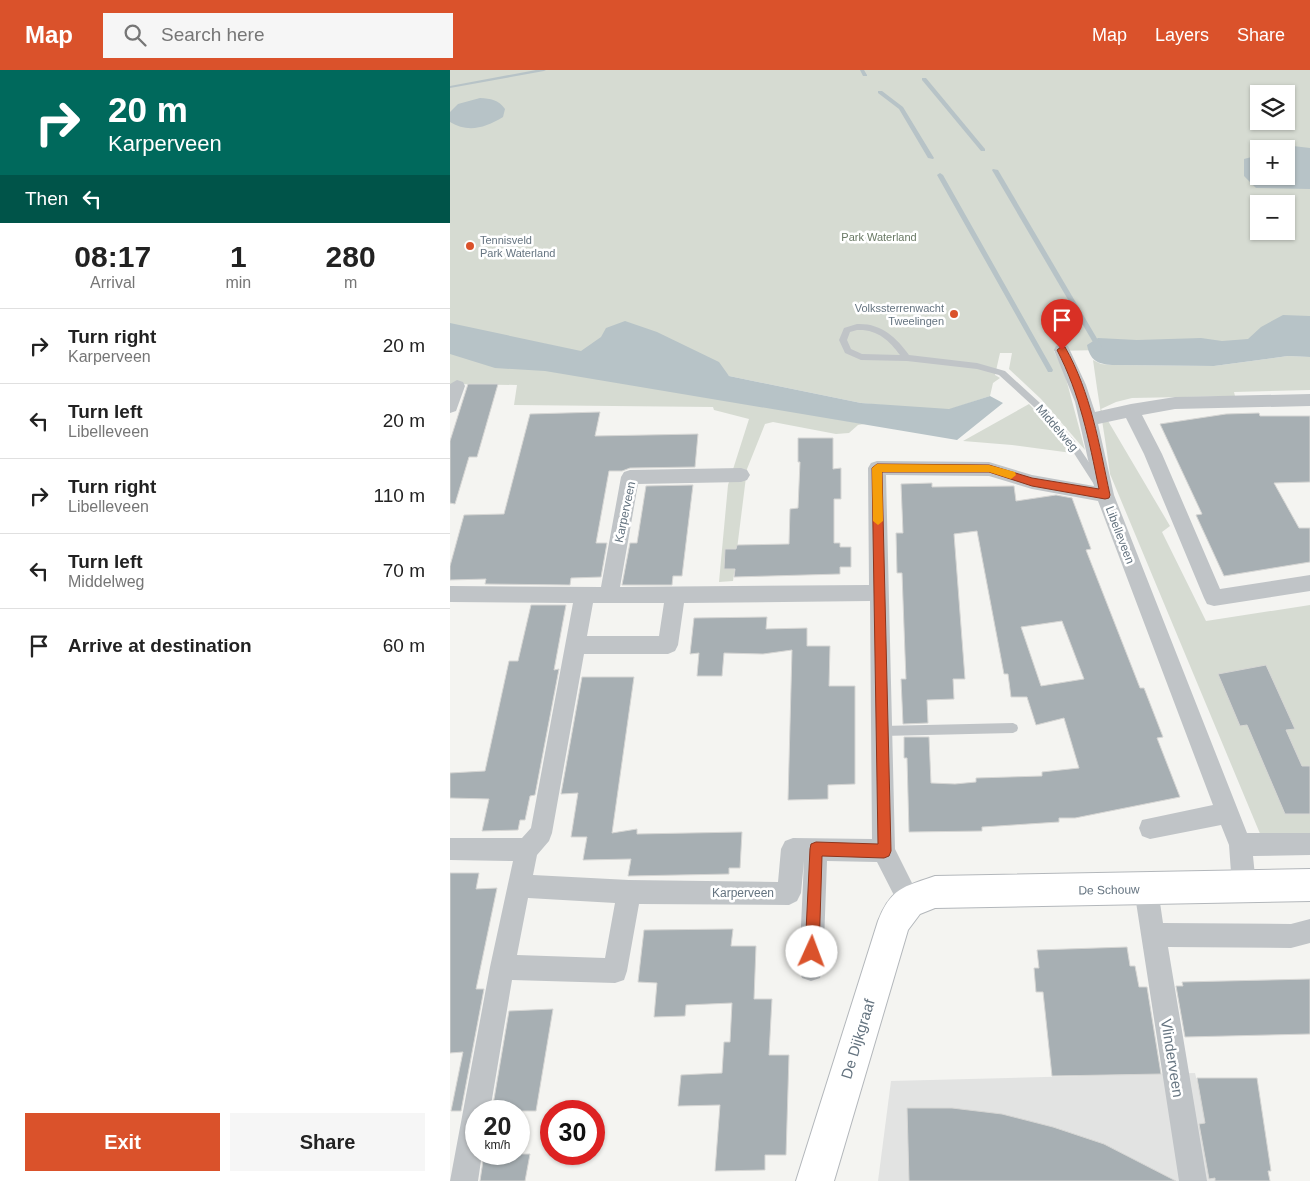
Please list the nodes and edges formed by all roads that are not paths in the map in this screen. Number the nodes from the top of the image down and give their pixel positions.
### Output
1 (1062, 350) dead end
2 (907, 358) junction
3 (457, 386) dead end
4 (1310, 400) edge
5 (450, 407) edge
6 (1131, 410) junction
7 (1089, 420) junction
8 (741, 475) dead end
9 (1105, 495) junction
10 (1310, 583) edge
11 (879, 592) junction
12 (450, 594) edge
13 (585, 594) junction
14 (675, 595) junction
15 (609, 596) junction
16 (576, 645) junction
17 (1013, 728) dead end
18 (882, 731) junction
19 (1227, 813) junction
20 (1150, 828) dead end
21 (1310, 844) edge
22 (1240, 845) junction
23 (450, 849) edge
24 (816, 849) junction
25 (528, 850) junction
26 (884, 851) junction
27 (1310, 885) edge
28 (520, 886) junction
29 (1244, 886) junction
30 (1146, 889) junction
31 (629, 892) junction
32 (909, 900) junction
33 (1310, 931) edge
34 (1152, 935) junction
35 (502, 967) junction
36 (811, 969) dead end
37 (478, 1100) edge
38 (467, 1165) edge
39 (464, 1181) edge
40 (814, 1181) edge
41 (1193, 1181) edge

1 - 7 street, Middelweg
2 - 2 lane, Middelweg
2 - 9 lane, Middelweg
3 - 5 street
4 - 6 street
6 - 7 street
6 - 10 street
7 - 9 street, Middelweg
8 - 15 street, Karperveen
9 - 11 street, Libelleveen
9 - 19 street, Libelleveen
11 - 14 street
11 - 18 street, Libelleveen
12 - 13 street
13 - 15 street
13 - 16 street
14 - 15 street
14 - 16 street
16 - 25 street
17 - 18 lane
18 - 26 street, Libelleveen
19 - 20 street
19 - 22 street, Libelleveen
21 - 22 street
22 - 29 street, Libelleveen
23 - 25 street
24 - 26 street, Karperveen
24 - 31 street, Karperveen
24 - 36 street
25 - 28 street
26 - 32 street, Libelleveen
27 - 29 street, De Schouw
28 - 31 street, Karperveen
28 - 35 street
29 - 30 street, De Schouw
30 - 32 street, De Schouw
30 - 34 street, Vlinderveen
31 - 35 street
32 - 40 street, De Dijkgraaf
33 - 34 street
34 - 41 street, Vlinderveen
35 - 37 street
38 - 39 street

